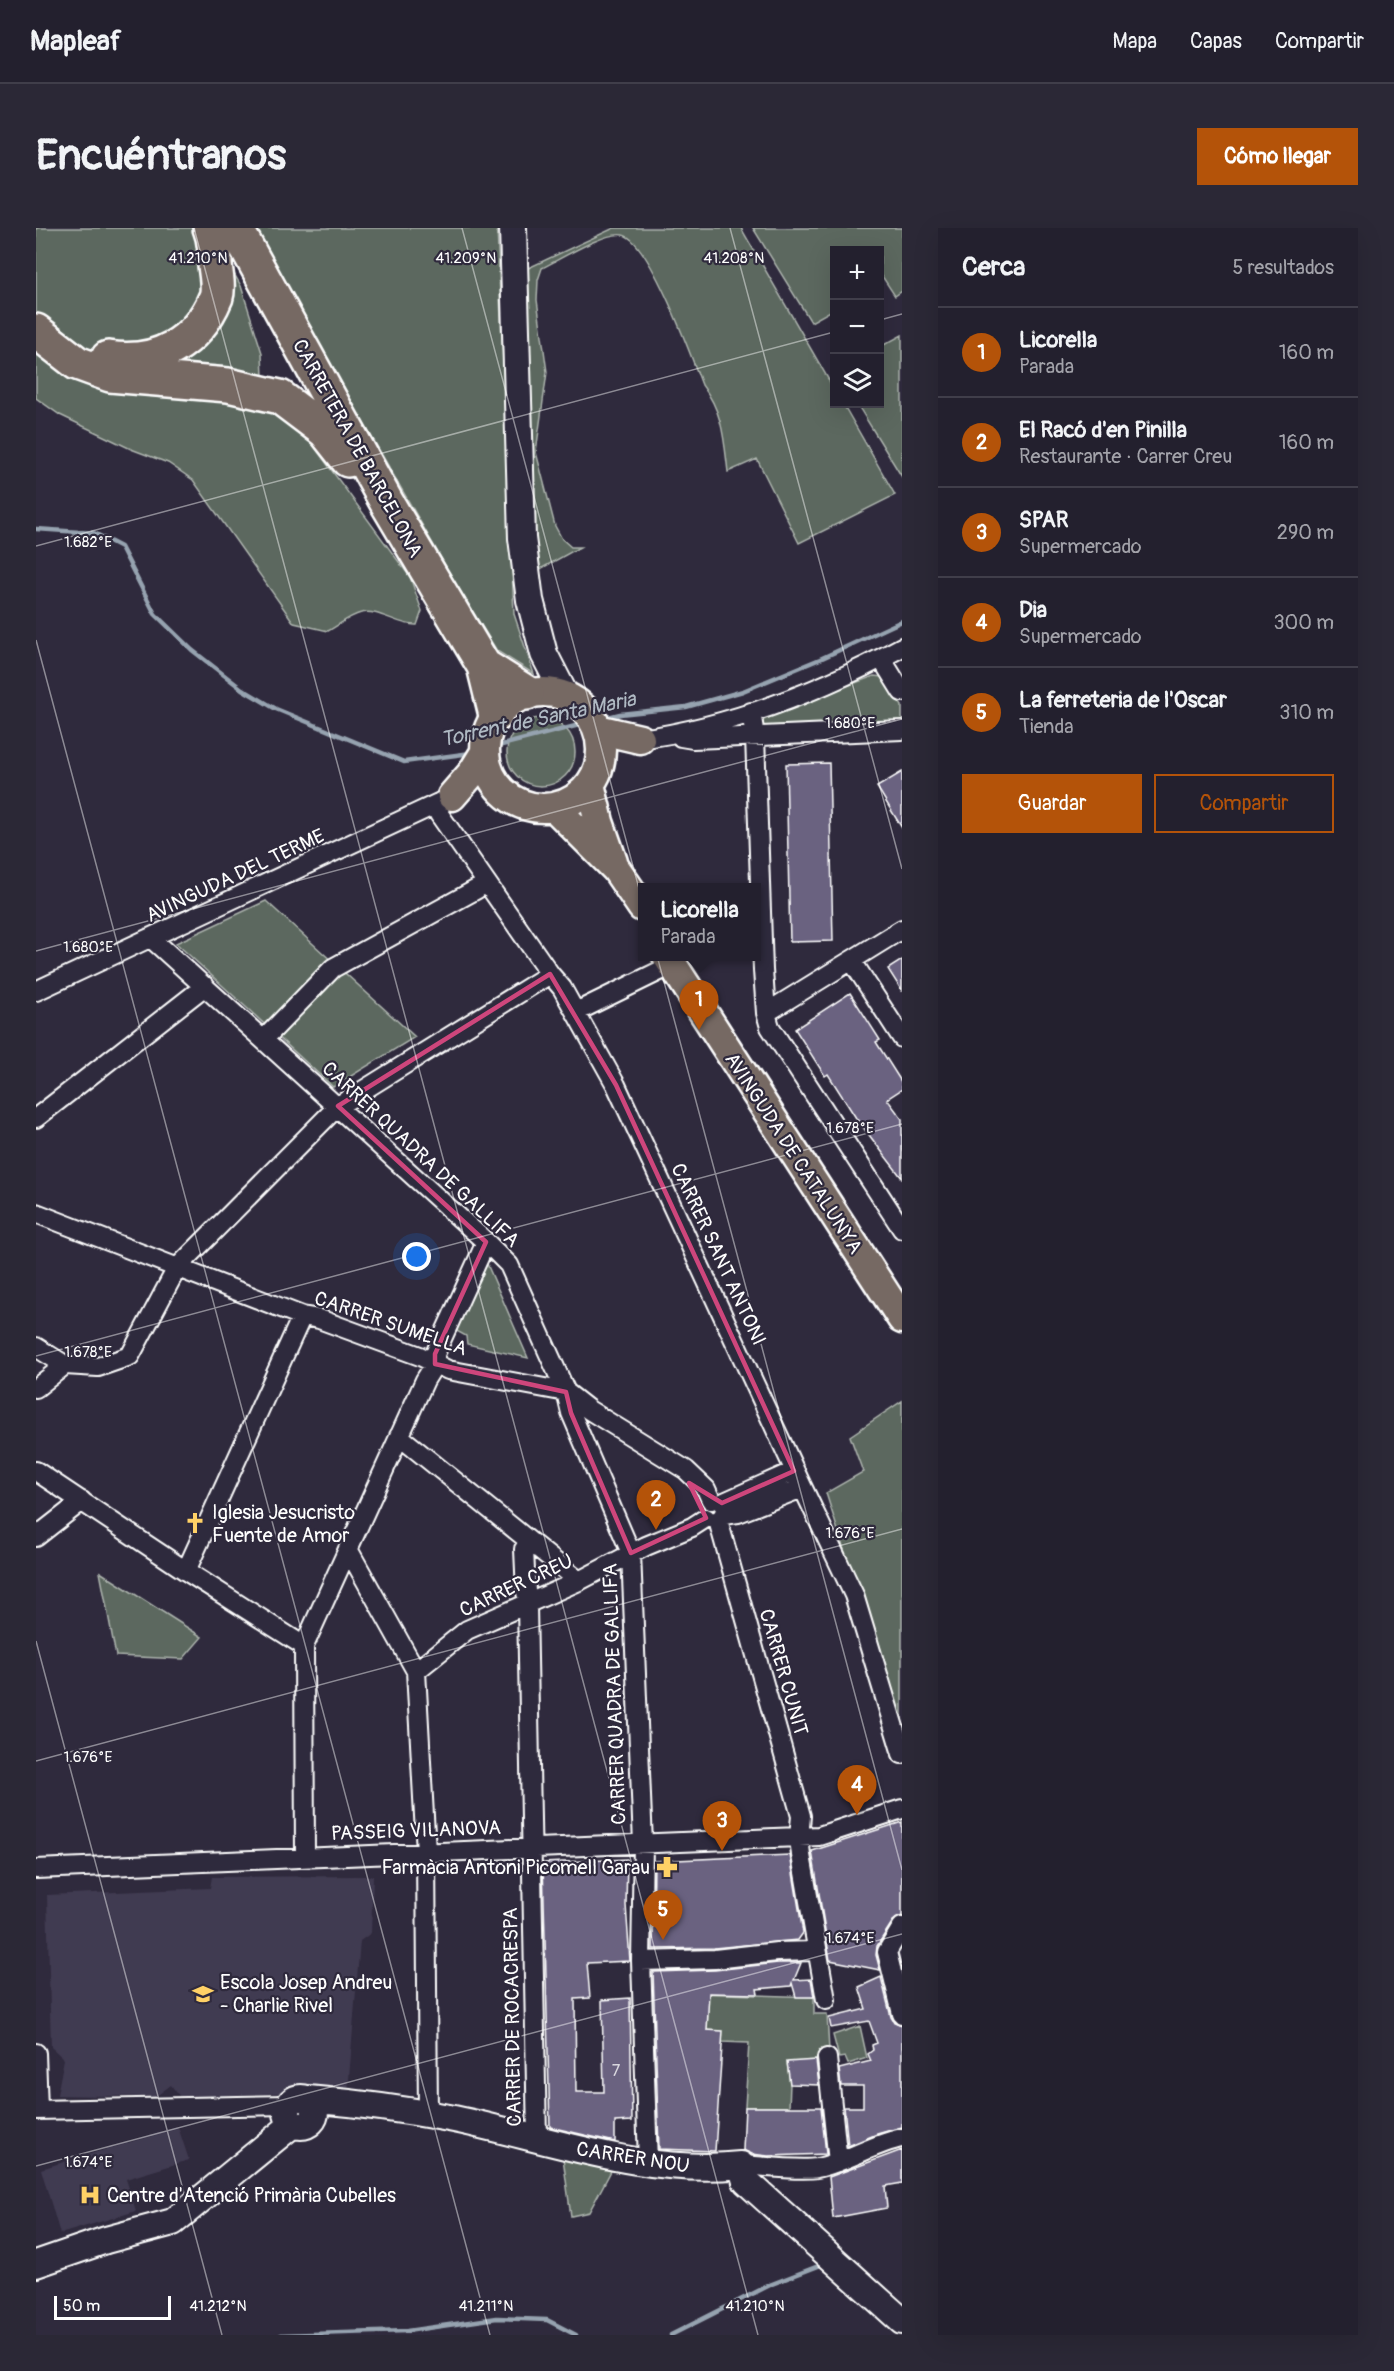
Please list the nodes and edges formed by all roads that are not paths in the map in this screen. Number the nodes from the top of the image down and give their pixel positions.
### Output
1 (210, 228) edge
2 (236, 228) edge
3 (513, 228) edge
4 (36, 330) edge
5 (387, 503) junction
6 (902, 647) edge
7 (881, 658) junction
8 (484, 666) junction
9 (902, 692) edge
10 (527, 693) junction
11 (564, 696) junction
12 (751, 712) junction
13 (496, 715) junction
14 (593, 722) junction
15 (902, 730) edge
16 (670, 735) junction
17 (755, 736) junction
18 (640, 739) junction
19 (485, 749) junction
20 (600, 757) junction
21 (590, 784) junction
22 (503, 792) junction
23 (446, 799) junction
24 (554, 807) junction
25 (616, 869) junction
26 (761, 883) edge
27 (761, 888) edge
28 (477, 889) dead end
29 (638, 904) edge
30 (902, 929) edge
31 (152, 939) junction
32 (852, 960) junction
33 (668, 961) edge
34 (673, 961) edge
35 (674, 961) edge
36 (550, 974) junction
37 (205, 986) junction
38 (36, 992) edge
39 (576, 1012) junction
40 (766, 1014) junction
41 (269, 1034) dead end
42 (902, 1038) edge
43 (338, 1106) junction
44 (36, 1118) edge
45 (36, 1212) edge
46 (899, 1217) edge
47 (486, 1242) junction
48 (177, 1268) junction
49 (902, 1300) edge
50 (303, 1316) junction
51 (902, 1319) edge
52 (36, 1347) edge
53 (435, 1364) junction
54 (65, 1365) junction
55 (36, 1388) edge
56 (566, 1392) junction
57 (399, 1436) junction
58 (36, 1471) edge
59 (794, 1472) junction
60 (802, 1488) junction
61 (82, 1501) junction
62 (716, 1511) junction
63 (36, 1537) edge
64 (348, 1549) junction
65 (524, 1549) dead end
66 (632, 1553) junction
67 (186, 1571) junction
68 (579, 1581) junction
69 (526, 1599) junction
70 (304, 1646) junction
71 (416, 1671) junction
72 (902, 1754) edge
73 (902, 1809) edge
74 (799, 1838) junction
75 (643, 1844) junction
76 (531, 1848) junction
77 (426, 1852) junction
78 (305, 1857) junction
79 (36, 1869) edge
80 (902, 1927) edge
81 (818, 1951) junction
82 (641, 1962) junction
83 (826, 2000) dead end
84 (902, 2014) edge
85 (36, 2053) edge
86 (827, 2058) dead end
87 (37, 2110) edge
88 (300, 2112) junction
89 (428, 2116) junction
90 (902, 2138) edge
91 (537, 2140) junction
92 (648, 2162) junction
93 (838, 2162) junction
94 (741, 2165) junction
95 (36, 2264) edge
96 (902, 2321) edge

1 - 4 highway
2 - 5 highway, CARRETERA DE BARCELONA
3 - 11 street
4 - 5 highway
5 - 8 highway, CARRETERA DE BARCELONA
6 - 7 street
7 - 9 street
7 - 12 street
8 - 10 highway
8 - 13 highway
10 - 11 main road
10 - 13 main road
11 - 14 main road
12 - 16 street
12 - 17 street
13 - 19 main road
14 - 18 main road
14 - 20 main road
15 - 17 street
16 - 17 street
16 - 18 street
17 - 26 street
18 - 20 main road
19 - 22 main road
19 - 23 main road
20 - 21 main road
21 - 24 main road
21 - 25 main road
22 - 23 main road
22 - 24 main road
23 - 31 street, AVINGUDA DEL TERME
23 - 36 street, CARRER SANT ANTONI
24 - 25 main road
25 - 29 main road
27 - 40 street
28 - 41 street
30 - 32 street
31 - 37 street, CARRER QUADRA DE GALLIFA
31 - 38 street, AVINGUDA DEL TERME
32 - 40 street
32 - 42 street
33 - 39 street
34 - 51 main road, AVINGUDA DE CATALUNYA
35 - 49 main road, AVINGUDA DE CATALUNYA
36 - 39 street, CARRER SANT ANTONI
36 - 43 street
37 - 43 street, CARRER QUADRA DE GALLIFA
37 - 44 street
39 - 59 street, CARRER SANT ANTONI
40 - 46 street
43 - 47 street, CARRER QUADRA DE GALLIFA
43 - 48 street
45 - 48 street, CARRER SUMELLA
47 - 53 street
47 - 56 street, CARRER QUADRA DE GALLIFA
48 - 50 street, CARRER SUMELLA
48 - 54 street
50 - 53 street, CARRER SUMELLA
50 - 67 street
52 - 54 street
53 - 56 street, CARRER SUMELLA
53 - 57 street
54 - 55 street
56 - 62 street, CARRER SUMELLA
56 - 66 street, CARRER QUADRA DE GALLIFA
57 - 64 street
57 - 68 street
58 - 61 street
59 - 60 street, CARRER SANT ANTONI
59 - 62 street, CARRER CREU
60 - 62 street, CARRER CREU
60 - 72 street, CARRER SANT ANTONI
61 - 63 street
61 - 67 street
62 - 66 street, CARRER CREU
62 - 74 street, CARRER CUNIT
64 - 70 street
64 - 71 street
65 - 69 street, CARRER DE ROCACRESPA
66 - 68 street, CARRER CREU
66 - 75 street, CARRER QUADRA DE GALLIFA
67 - 70 street
68 - 69 street, CARRER CREU
69 - 71 street, CARRER CREU
69 - 76 street, CARRER DE ROCACRESPA
70 - 78 street
71 - 77 street
73 - 74 street, PASSEIG VILANOVA
74 - 75 street, PASSEIG VILANOVA
74 - 81 street, CARRER CUNIT
75 - 76 street, PASSEIG VILANOVA
75 - 82 street, CARRER QUADRA DE GALLIFA
76 - 77 street, PASSEIG VILANOVA
76 - 91 street, CARRER DE ROCACRESPA
77 - 78 street, PASSEIG VILANOVA
77 - 89 street
78 - 79 street, PASSEIG VILANOVA
80 - 84 street
81 - 82 street
81 - 83 street, CARRER CUNIT
82 - 92 street, CARRER QUADRA DE GALLIFA
85 - 87 street
86 - 93 street
87 - 88 street
88 - 89 street, CARRER NOU
88 - 95 street
89 - 91 street, CARRER NOU
90 - 93 street, CARRER NOU
91 - 92 street, CARRER NOU
92 - 94 street, CARRER NOU
93 - 94 street, CARRER NOU
94 - 96 street

